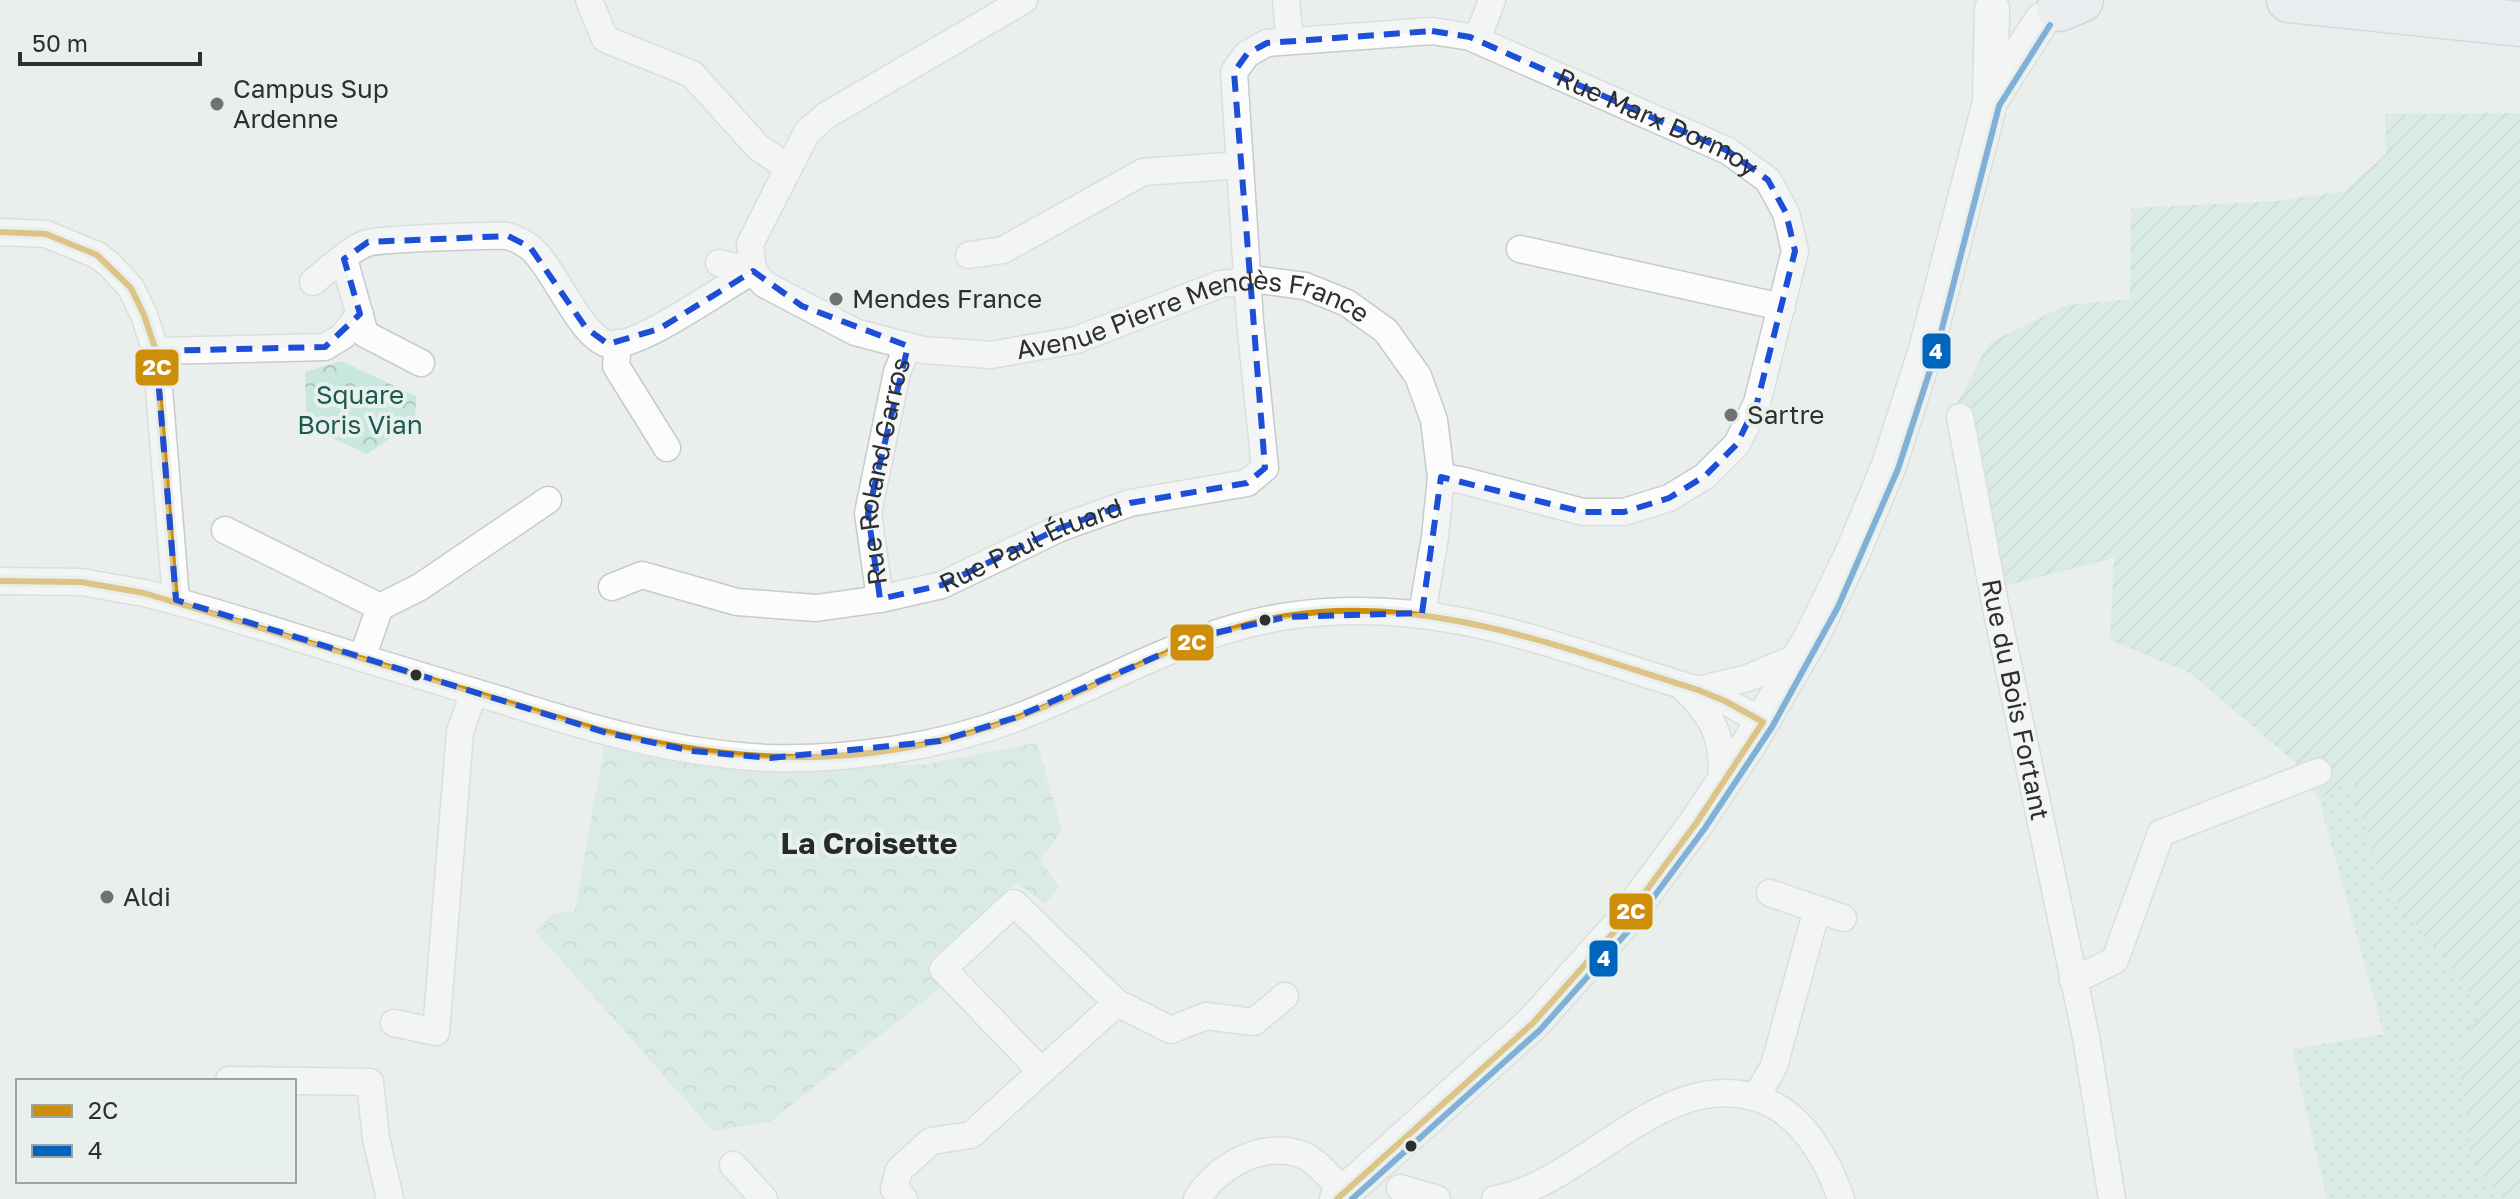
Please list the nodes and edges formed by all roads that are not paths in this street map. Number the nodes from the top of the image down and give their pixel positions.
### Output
1 (589, 0) edge
2 (1024, 0) edge
3 (1286, 0) edge
4 (1492, 0) edge
5 (2289, 0) edge
6 (1989, 5) edge
7 (2062, 7) edge
8 (2520, 24) edge
9 (1477, 40) junction
10 (1290, 41) junction
11 (1990, 102) junction
12 (1240, 165) junction
13 (788, 168) junction
14 (0, 232) edge
15 (1520, 249) dead end
16 (969, 255) dead end
17 (344, 259) junction
18 (719, 263) dead end
19 (753, 271) junction
20 (1248, 281) junction
21 (313, 282) dead end
22 (1782, 307) junction
23 (360, 314) junction
24 (618, 343) junction
25 (908, 346) junction
26 (156, 351) junction
27 (421, 363) dead end
28 (1960, 417) dead end
29 (667, 448) dead end
30 (1441, 477) junction
31 (548, 500) dead end
32 (225, 530) dead end
33 (0, 581) edge
34 (612, 587) dead end
35 (880, 599) junction
36 (176, 600) junction
37 (380, 607) junction
38 (1422, 613) junction
39 (1800, 656) junction
40 (362, 658) junction
41 (1689, 688) junction
42 (474, 692) junction
43 (1763, 722) junction
44 (2318, 772) dead end
45 (1721, 786) junction
46 (1770, 893) dead end
47 (1817, 909) junction
48 (1843, 918) dead end
49 (2073, 981) junction
50 (1285, 996) dead end
51 (1117, 1003) junction
52 (394, 1023) dead end
53 (1041, 1071) junction
54 (296, 1081) edge
55 (1756, 1097) junction
56 (733, 1165) dead end
57 (1400, 1188) dead end
58 (1340, 1196) edge
59 (390, 1199) edge
60 (764, 1199) edge
61 (904, 1199) edge
62 (1197, 1199) edge
63 (1437, 1199) edge
64 (1495, 1199) edge
65 (1841, 1199) edge
66 (2112, 1199) edge

1 - 13 street
2 - 13 street
3 - 10 street
4 - 9 street
5 - 8 highway
6 - 7 street
6 - 11 street
7 - 11 street
9 - 10 street, Rue Marx Dormoy
9 - 22 street, Rue Marx Dormoy
10 - 12 street, Rue Marx Dormoy
11 - 39 street
12 - 16 street
12 - 20 street, Rue Marx Dormoy
13 - 19 street
14 - 26 street
15 - 22 street
17 - 21 street
17 - 23 street
17 - 24 street
18 - 19 street, Avenue Pierre Mendès France
19 - 24 street
19 - 25 street, Avenue Pierre Mendès France
20 - 25 street, Avenue Pierre Mendès France
20 - 30 street, Avenue Pierre Mendès France
20 - 35 street, Rue Paul Éluard
22 - 30 street, Rue Marx Dormoy
23 - 26 street
23 - 27 street
24 - 29 street
25 - 35 street, Rue Roland Garros
26 - 36 street
28 - 49 street, Rue du Bois Fortant
30 - 38 street, Avenue Pierre Mendès France
31 - 37 street
32 - 37 street
33 - 36 street
34 - 35 street, Rue Paul Éluard
36 - 40 street
37 - 40 street
38 - 41 street
38 - 42 street
39 - 41 street
39 - 43 street
40 - 42 street
41 - 43 street
41 - 45 street
42 - 52 street
43 - 45 street
44 - 49 street
45 - 58 street
46 - 47 street
47 - 48 street
47 - 55 street
49 - 66 street, Rue du Bois Fortant
50 - 51 street
51 - 53 street
51 - 53 street
53 - 61 street
54 - 59 street
55 - 64 street
55 - 65 street
56 - 60 street
57 - 63 street
58 - 62 street

